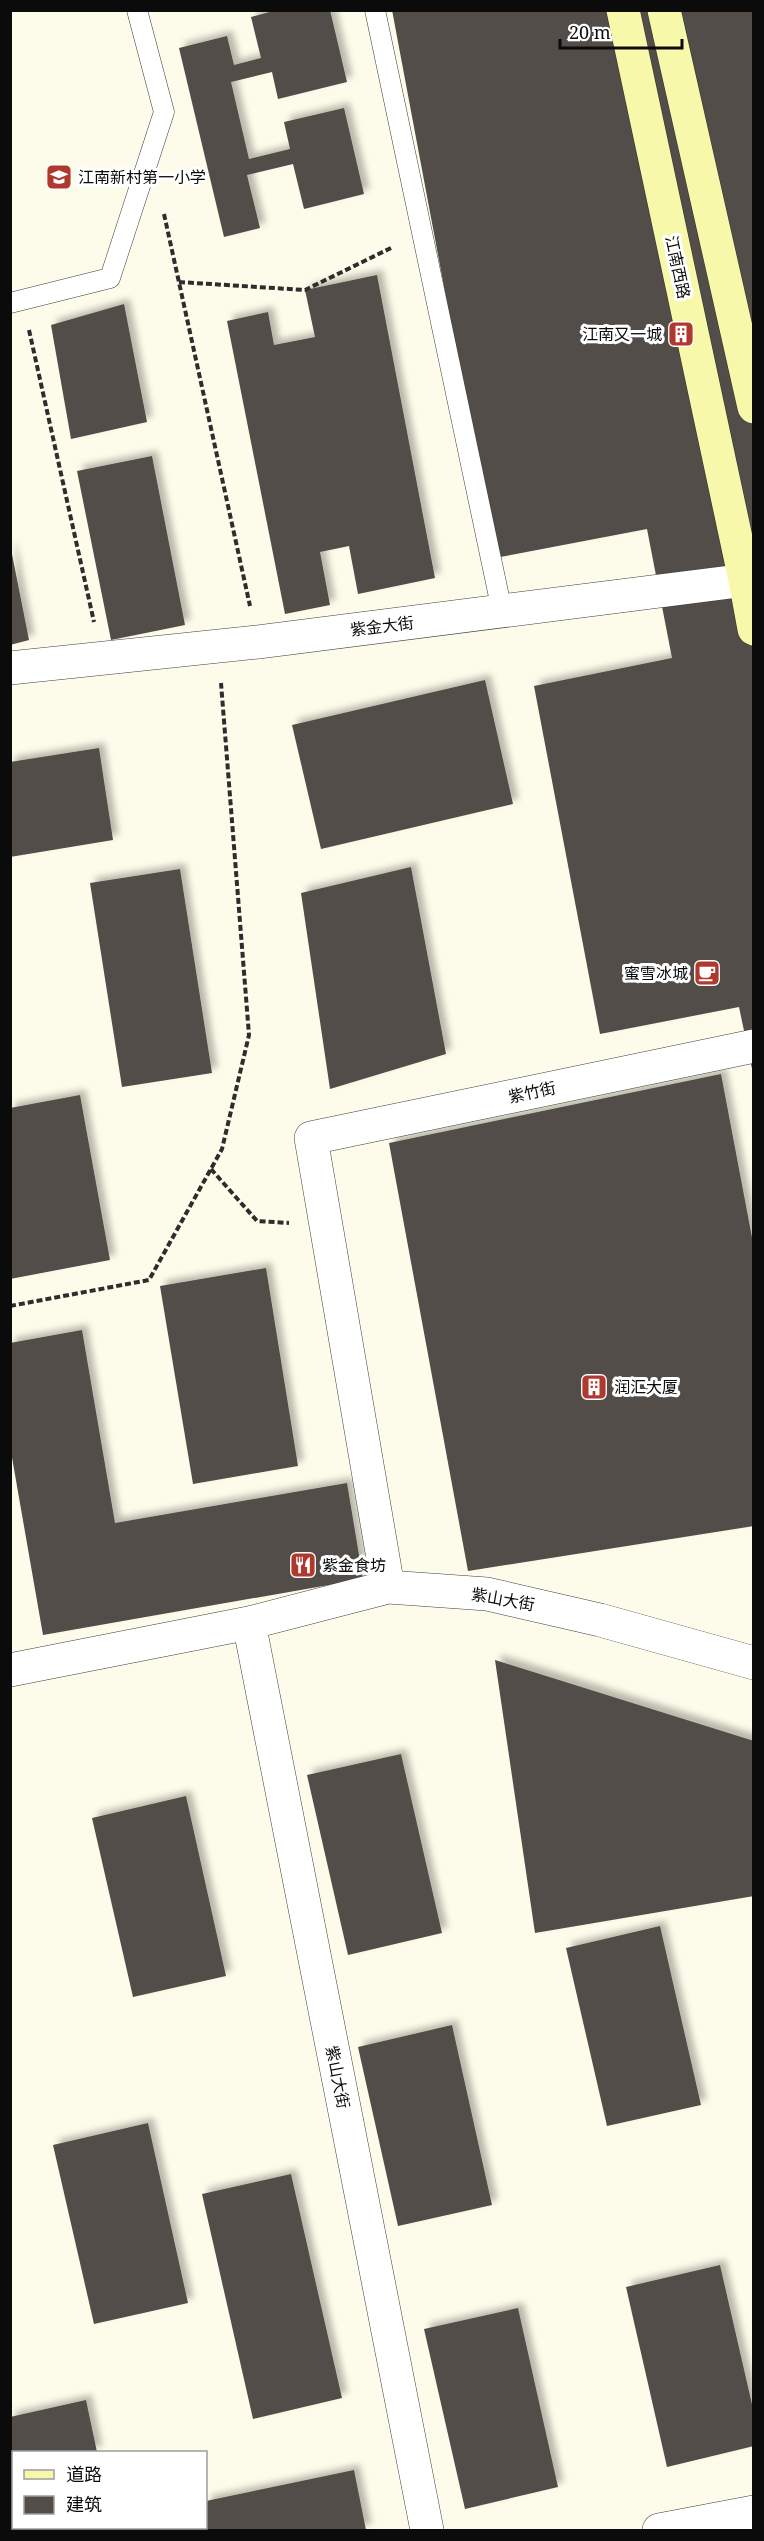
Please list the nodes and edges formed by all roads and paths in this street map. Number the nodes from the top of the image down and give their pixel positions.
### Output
1 (137, 10) edge
2 (375, 10) edge
3 (623, 10) edge
4 (664, 10) edge
5 (151, 152) junction
6 (422, 232) junction
7 (179, 282) junction
8 (17, 302) edge
9 (753, 407) edge
10 (749, 579) edge
11 (502, 611) junction
12 (753, 629) edge
13 (258, 642) junction
14 (218, 646) junction
15 (102, 659) junction
16 (10, 668) edge
17 (753, 1046) edge
18 (211, 1169) junction
19 (326, 1226) junction
20 (10, 1306) edge
21 (388, 1587) junction
22 (249, 1623) junction
23 (753, 1663) edge
24 (10, 1670) edge
25 (753, 2512) edge
26 (427, 2530) edge
27 (659, 2530) edge

1 - 5 lane
2 - 6 lane
3 - 10 main road, 江南西路
4 - 9 main road
5 - 7 path
5 - 8 lane
6 - 7 path
6 - 11 lane
7 - 13 path
8 - 15 path
10 - 11 street, 紫金大街
10 - 12 main road, 江南西路
11 - 13 street, 紫金大街
13 - 14 street, 紫金大街
14 - 15 street, 紫金大街
14 - 18 path
15 - 16 street, 紫金大街
17 - 19 street, 紫竹街
18 - 19 path
18 - 20 path
19 - 21 street
21 - 22 street, 紫山大街
21 - 23 street, 紫山大街
22 - 24 street, 紫山大街
22 - 26 street, 紫山大街
25 - 27 street

